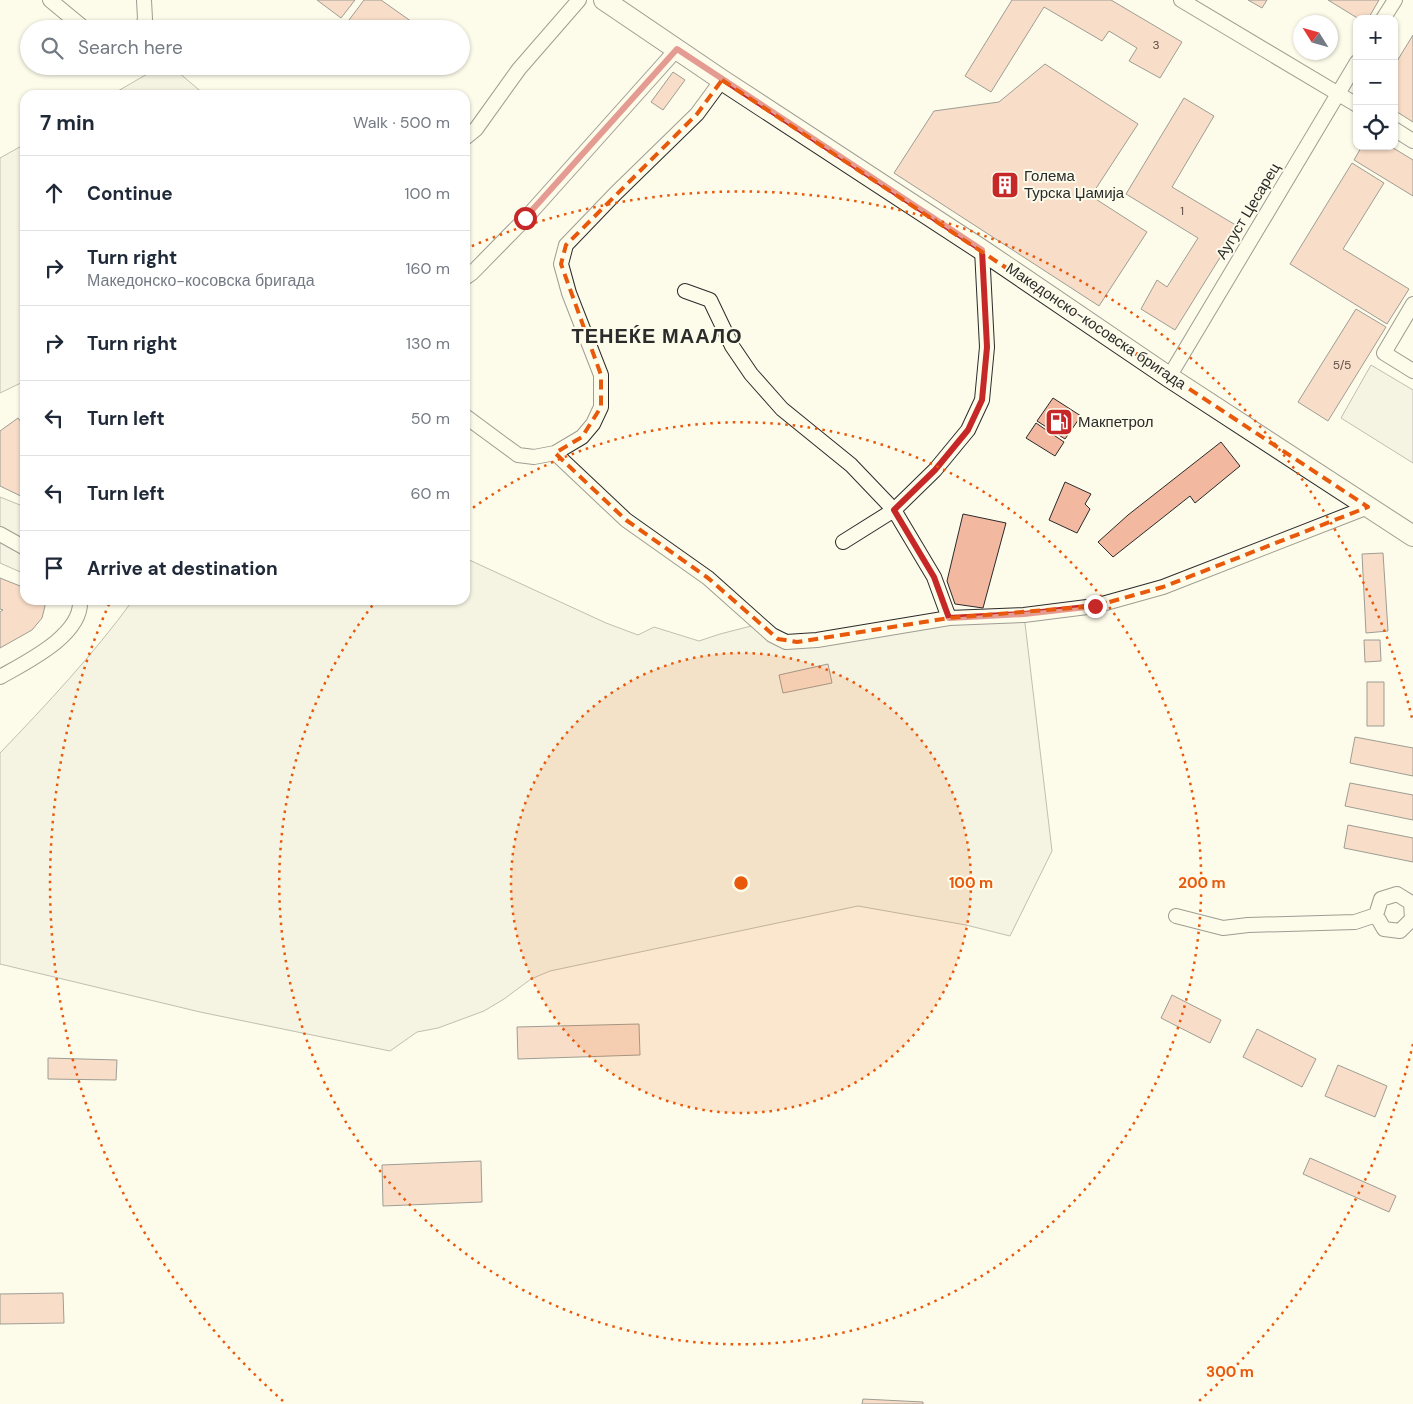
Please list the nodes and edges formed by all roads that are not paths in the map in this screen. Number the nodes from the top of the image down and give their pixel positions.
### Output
1 (50, 0) edge
2 (144, 0) edge
3 (579, 0) edge
4 (604, 0) edge
5 (1181, 0) edge
6 (1395, 0) edge
7 (1386, 15) edge
8 (74, 20) edge
9 (145, 20) edge
10 (677, 49) junction
11 (1353, 69) edge
12 (722, 80) junction
13 (1338, 93) junction
14 (1353, 102) edge
15 (1398, 132) edge
16 (470, 134) edge
17 (1413, 141) edge
18 (982, 250) junction
19 (470, 275) edge
20 (685, 291) dead end
21 (1413, 304) edge
22 (1413, 372) edge
23 (1169, 376) junction
24 (470, 420) edge
25 (555, 453) junction
26 (1368, 507) junction
27 (894, 510) junction
28 (0, 534) edge
29 (1413, 536) edge
30 (843, 542) dead end
31 (20, 545) edge
32 (80, 605) edge
33 (949, 618) junction
34 (0, 677) edge
35 (1412, 903) edge
36 (1376, 915) junction
37 (1176, 916) dead end
38 (1412, 920) edge

1 - 8 street
2 - 9 street
3 - 16 street
4 - 10 street, Македонско-косовска бригада
5 - 13 street
6 - 7 street
10 - 12 street, Македонско-косовска бригада
10 - 19 street
11 - 13 street, Аугуст Цесарец
12 - 18 street, Македонско-косовска бригада
12 - 25 street
13 - 14 street
13 - 23 street, Аугуст Цесарец
15 - 17 street
18 - 23 street, Македонско-косовска бригада
18 - 27 street
20 - 27 street
21 - 22 street
23 - 26 street, Македонско-косовска бригада
24 - 25 street
25 - 33 street
26 - 29 street, Македонско-косовска бригада
26 - 33 street
27 - 30 street
27 - 33 street
28 - 31 street
32 - 34 street
35 - 36 street
35 - 38 street
36 - 37 street
36 - 38 street

